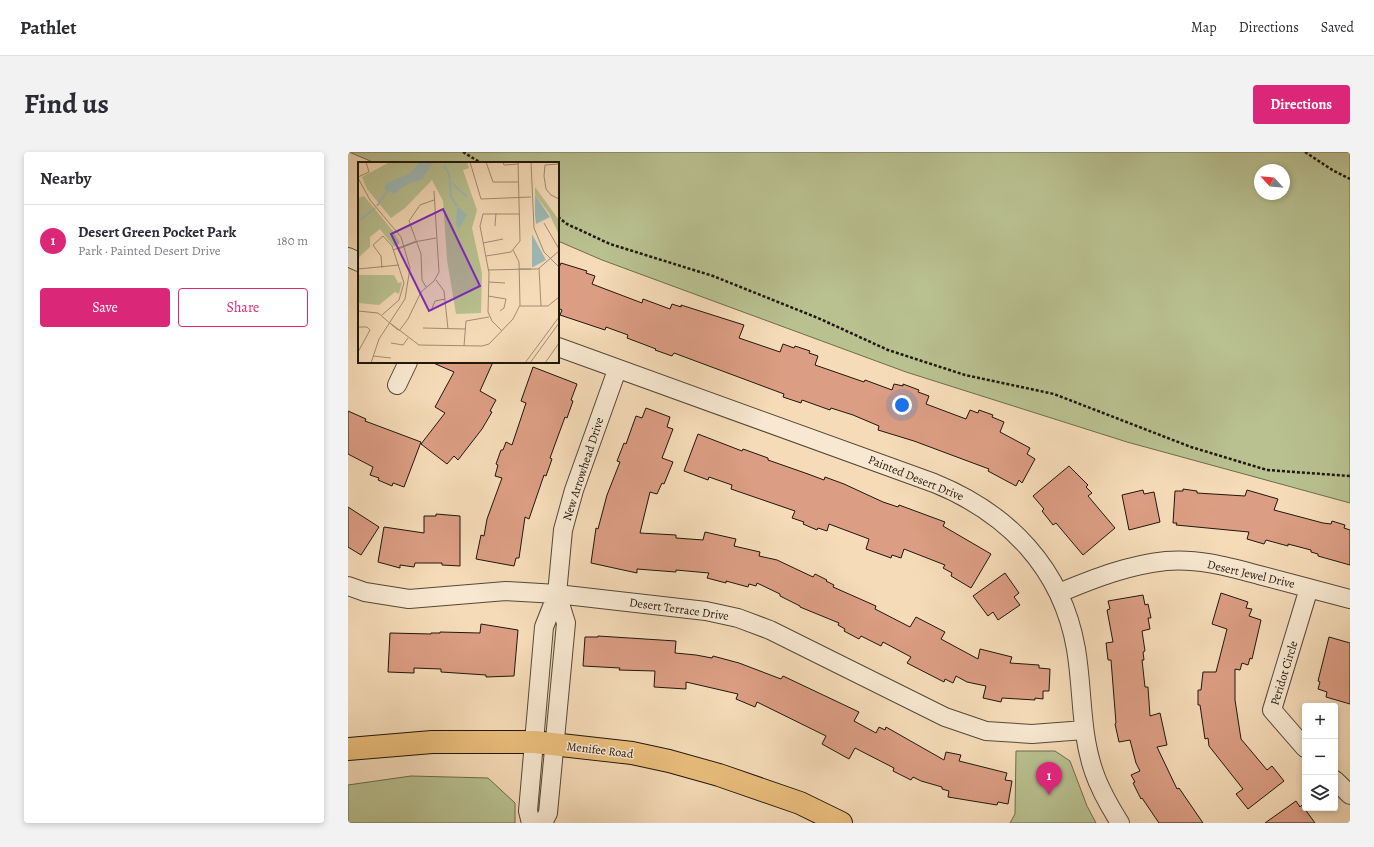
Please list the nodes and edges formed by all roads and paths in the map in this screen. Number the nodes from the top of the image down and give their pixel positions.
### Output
1 (463, 152) edge
2 (1305, 152) edge
3 (479, 162) edge
4 (1350, 179) edge
5 (559, 218) edge
6 (348, 257) edge
7 (358, 262) edge
8 (559, 348) edge
9 (408, 363) edge
10 (617, 370) junction
11 (398, 385) dead end
12 (1350, 476) edge
13 (348, 586) edge
14 (1309, 588) junction
15 (1059, 593) junction
16 (557, 594) junction
17 (1350, 599) edge
18 (1084, 730) junction
19 (544, 743) junction
20 (1302, 745) edge
21 (348, 749) edge
22 (1338, 783) edge
23 (1350, 795) edge
24 (531, 823) edge
25 (543, 823) edge
26 (840, 823) edge
27 (1120, 823) edge

1 - 3 path
2 - 4 path
5 - 12 path
6 - 7 street
8 - 10 street, Painted Desert Drive
9 - 11 street
10 - 15 street, Painted Desert Drive
10 - 16 street, New Arrowhead Drive
13 - 16 street, Desert Terrace Drive
14 - 15 street, Desert Jewel Drive
14 - 17 street, Desert Jewel Drive
14 - 20 street, Peridot Circle
15 - 18 street, Painted Desert Drive
16 - 18 street, Desert Terrace Drive
16 - 19 street, New Arrowhead Drive
18 - 27 street, Painted Desert Drive
19 - 21 main road, Menifee Road
19 - 24 street, New Arrowhead Drive
19 - 25 street, New Arrowhead Drive
19 - 26 main road, Menifee Road
22 - 23 street

